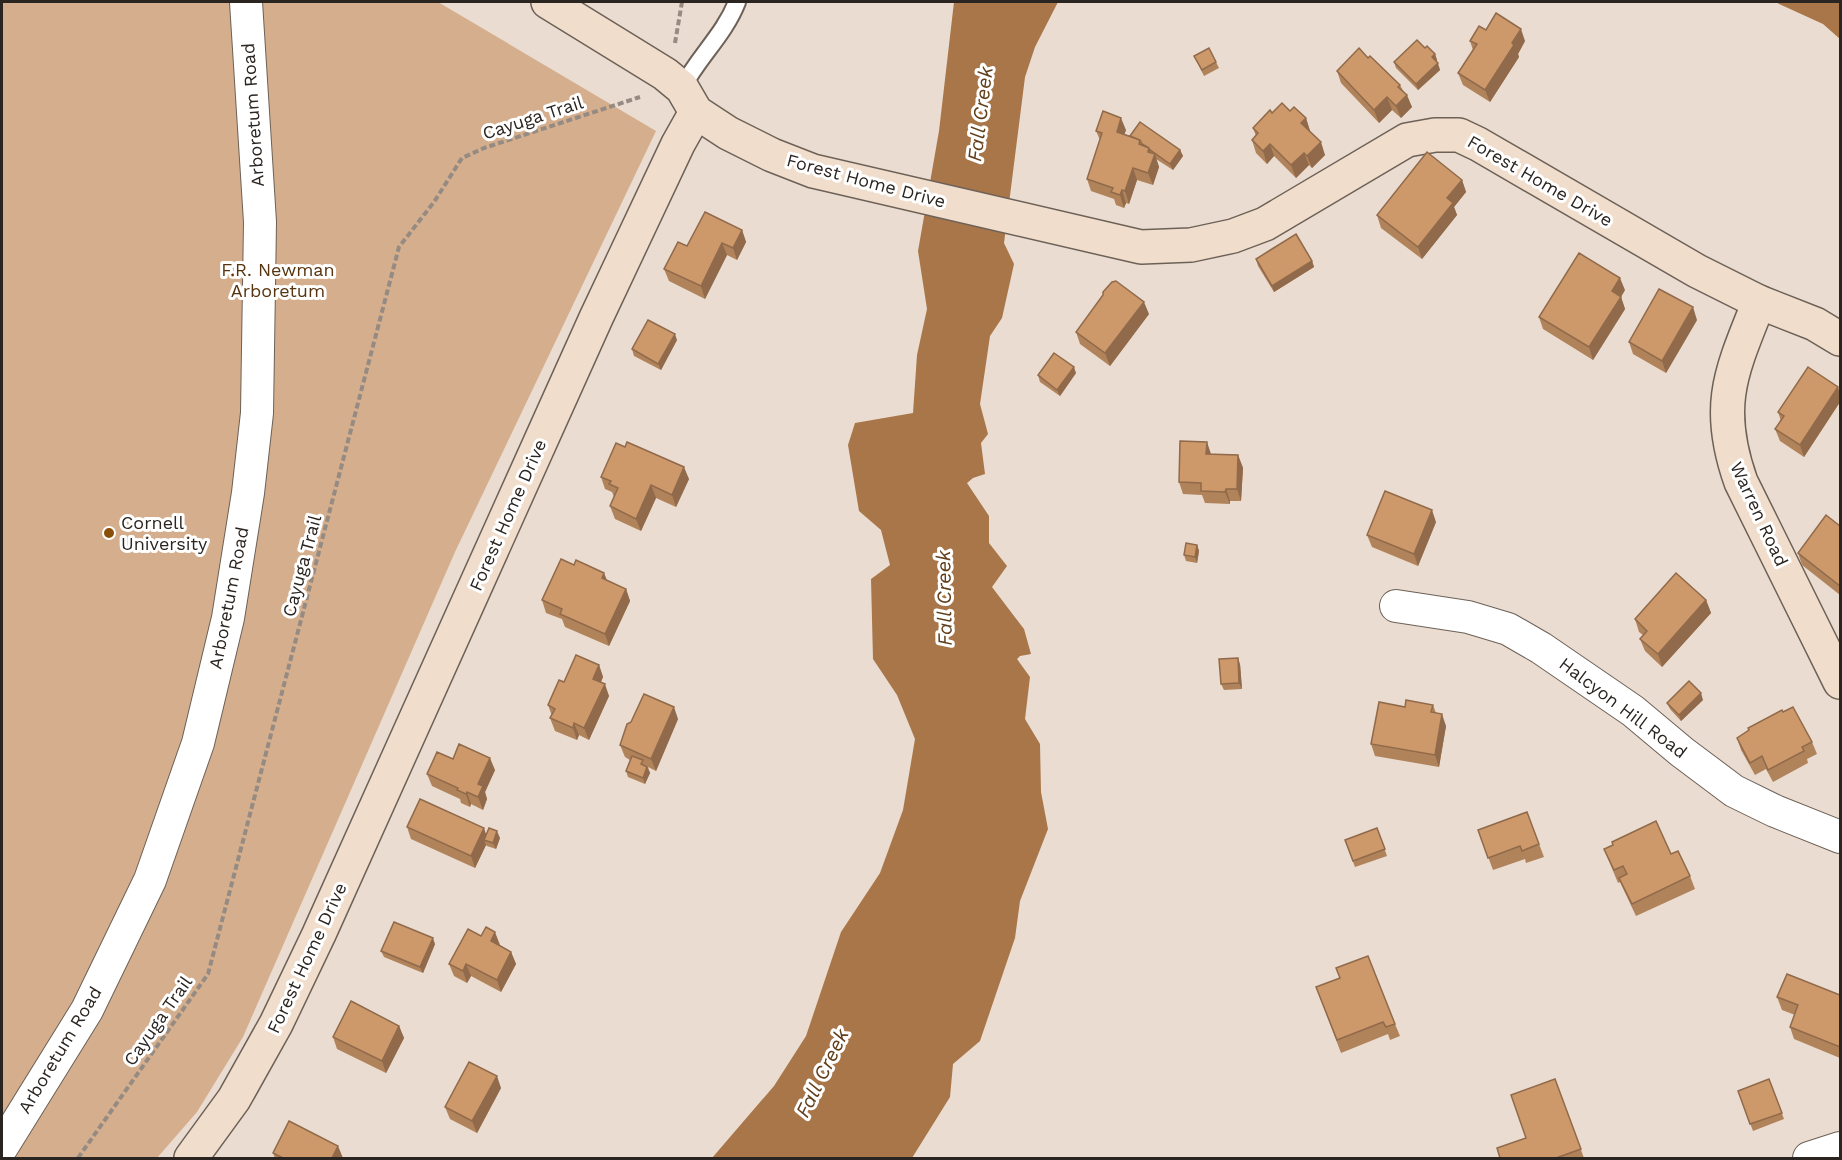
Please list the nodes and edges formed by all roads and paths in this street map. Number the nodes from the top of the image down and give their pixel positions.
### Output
1 (246, 2) edge
2 (548, 2) edge
3 (682, 2) edge
4 (737, 2) edge
5 (674, 53) dead end
6 (643, 96) dead end
7 (689, 100) junction
8 (1759, 302) junction
9 (1840, 339) edge
10 (1396, 606) dead end
11 (1840, 682) edge
12 (1840, 837) edge
13 (2, 1147) edge
14 (1840, 1148) edge
15 (78, 1158) edge
16 (191, 1158) edge
17 (1809, 1158) edge

1 - 13 street, Arboretum Road
2 - 7 street
3 - 5 path
4 - 7 lane
6 - 15 path, Cayuga Trail
7 - 8 street, Forest Home Drive
7 - 16 street, Forest Home Drive
8 - 9 street, Forest Home Drive
8 - 11 street, Warren Road
10 - 12 street, Halcyon Hill Road
14 - 17 street

